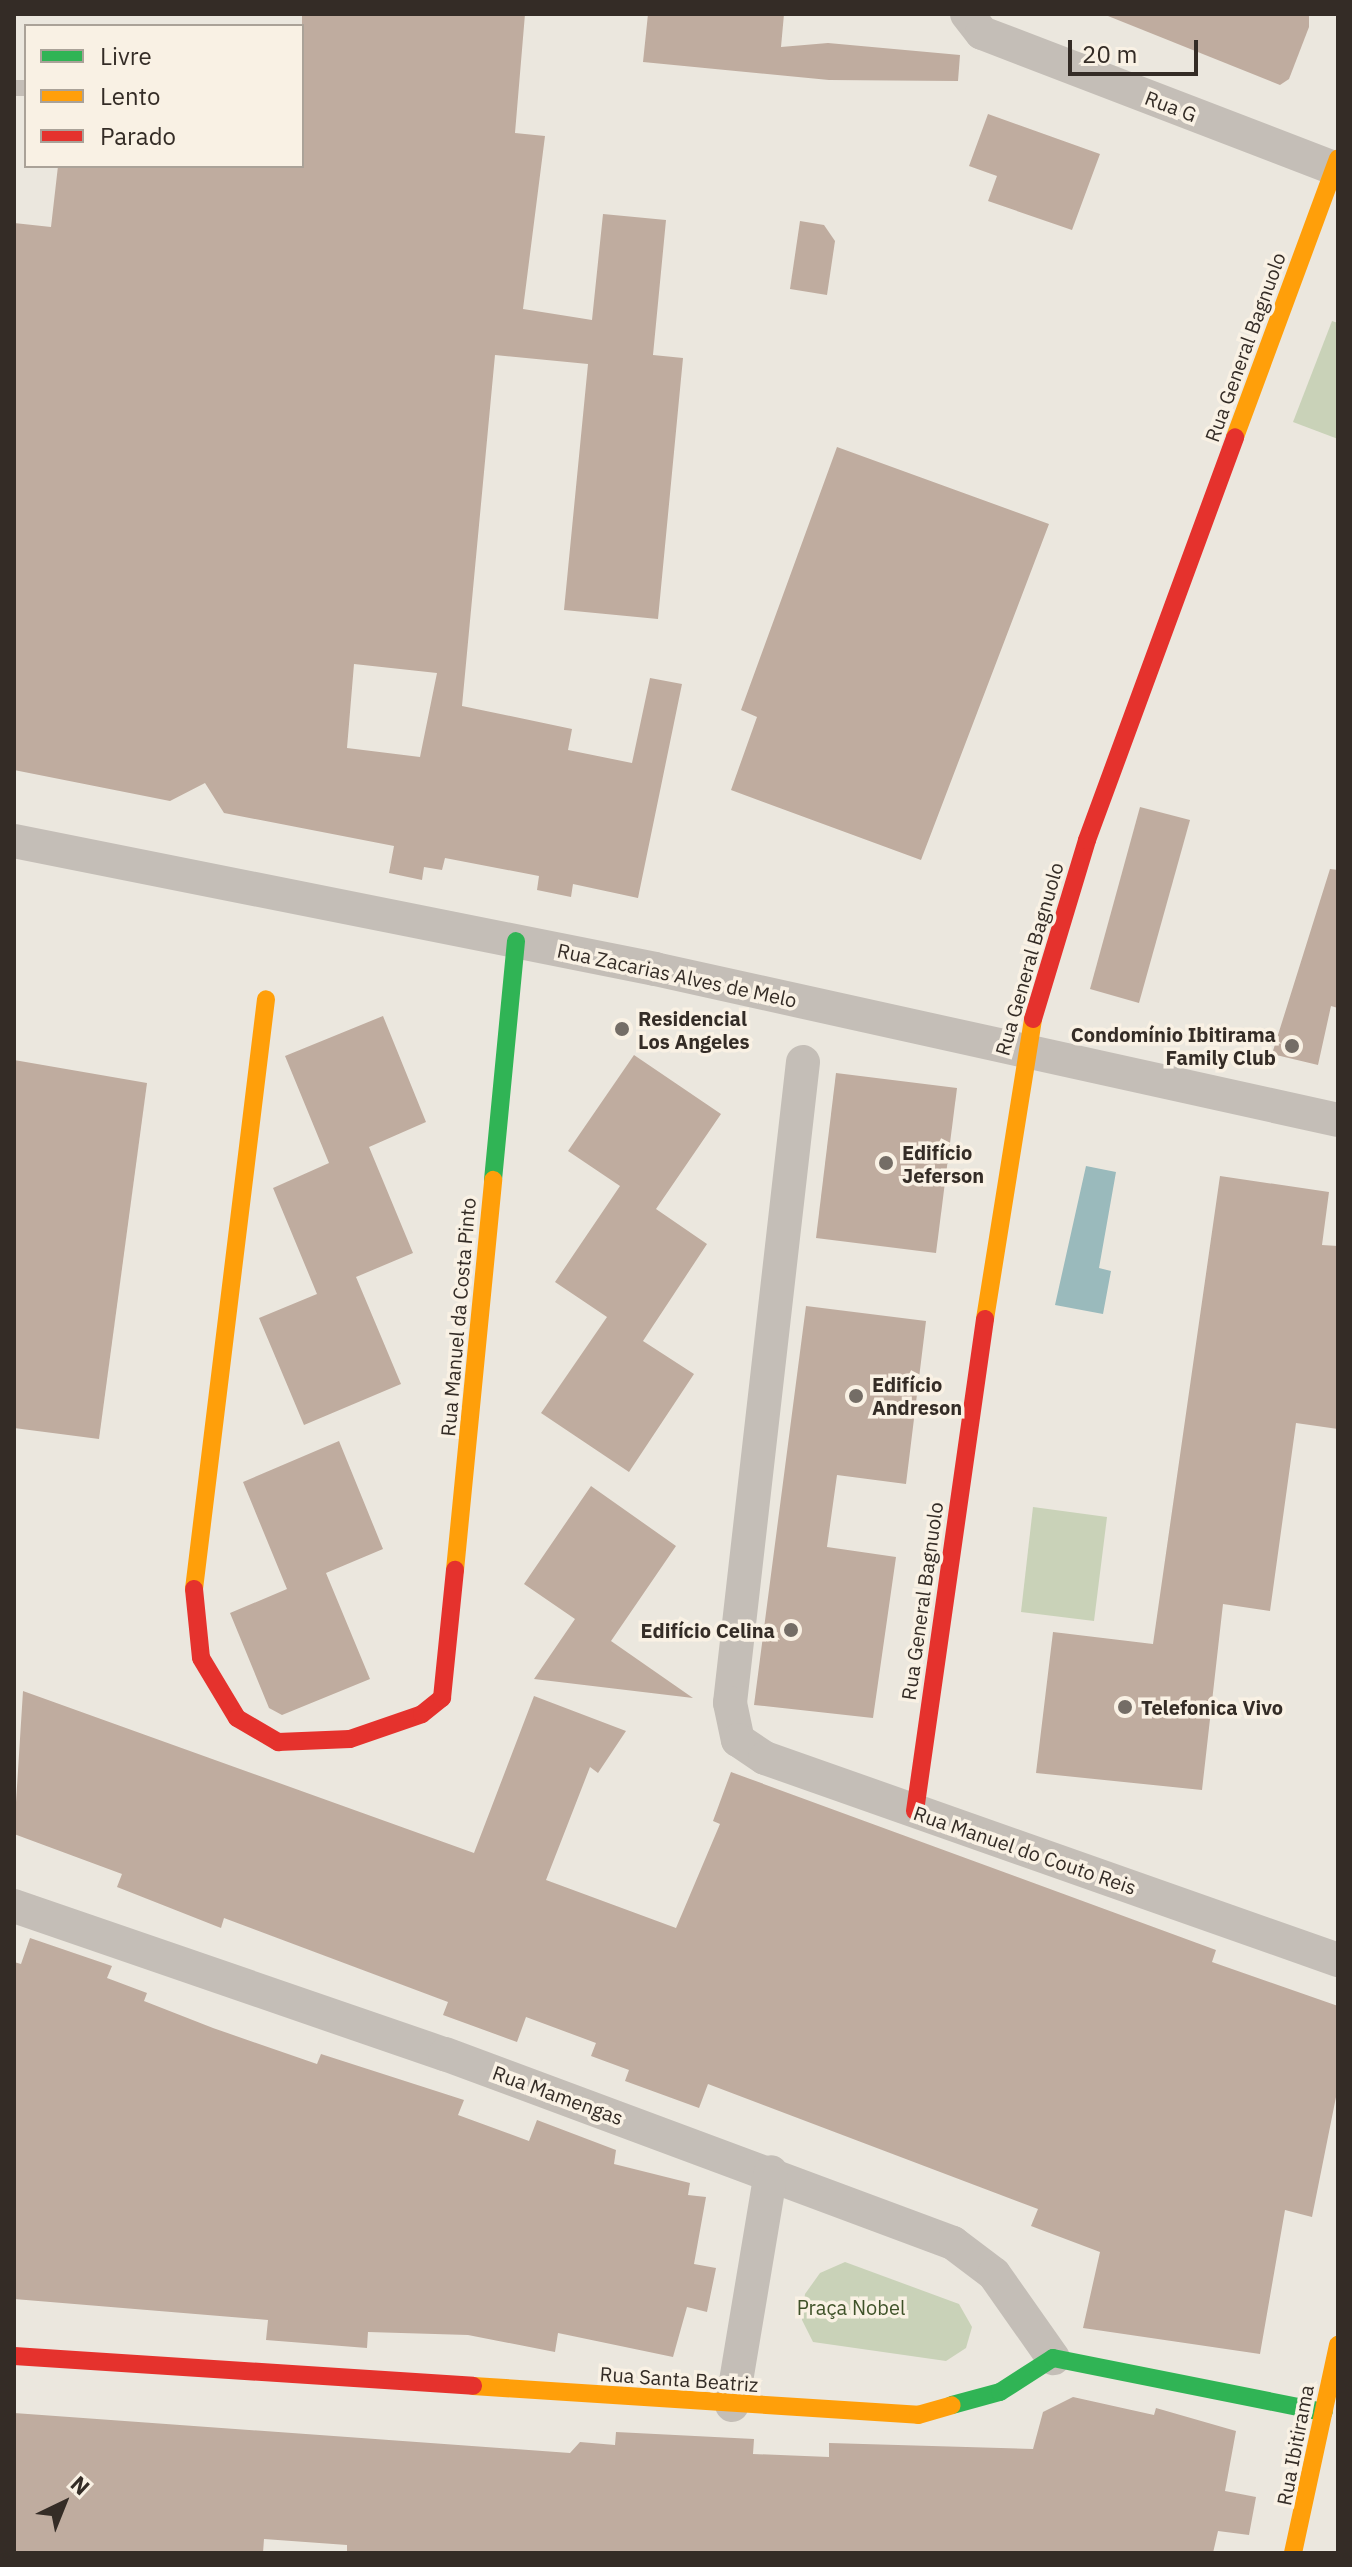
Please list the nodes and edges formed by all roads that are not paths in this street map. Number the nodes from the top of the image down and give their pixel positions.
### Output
1 (968, 17) edge
2 (1336, 163) edge
3 (14, 841) edge
4 (516, 941) junction
5 (266, 999) dead end
6 (1023, 1051) junction
7 (803, 1062) dead end
8 (1338, 1120) edge
9 (915, 1811) junction
10 (14, 1906) edge
11 (1338, 1960) edge
12 (771, 2172) junction
13 (1338, 2345) edge
14 (14, 2356) edge
15 (1053, 2358) junction
16 (732, 2405) junction
17 (1324, 2412) junction
18 (1293, 2553) edge

1 - 2 street, Rua G
2 - 6 street, Rua General Bagnuolo
3 - 4 street, Rua Zacarias Alves de Melo
4 - 5 street, Rua Manuel da Costa Pinto
4 - 6 street, Rua Zacarias Alves de Melo
6 - 8 street, Rua Zacarias Alves de Melo
6 - 9 street, Rua General Bagnuolo
7 - 9 street, Rua Manuel do Couto Reis
9 - 11 street, Rua Manuel do Couto Reis
10 - 12 street, Rua Mamengas
12 - 15 street, Rua Mamengas
12 - 16 street
13 - 17 street, Rua Ibitirama
14 - 16 street, Rua Santa Beatriz
15 - 16 street, Rua Santa Beatriz
15 - 17 street
17 - 18 street, Rua Ibitirama

